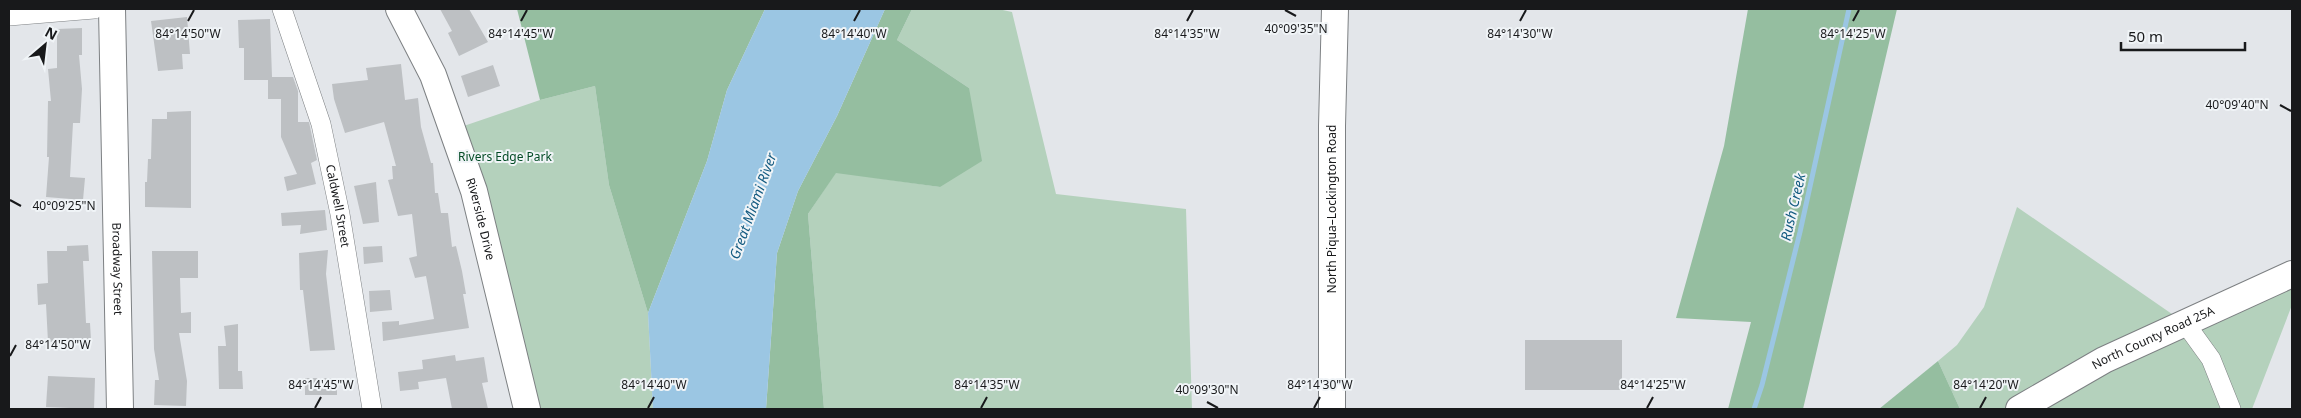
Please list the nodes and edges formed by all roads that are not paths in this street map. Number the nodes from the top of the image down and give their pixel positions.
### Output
1 (94, 9) edge
2 (112, 9) edge
3 (282, 9) edge
4 (399, 9) edge
5 (1335, 9) edge
6 (9, 16) edge
7 (2292, 274) edge
8 (2185, 323) junction
9 (120, 409) edge
10 (372, 409) edge
11 (528, 409) edge
12 (1332, 409) edge
13 (2019, 409) edge
14 (2231, 409) edge

1 - 6 street
2 - 9 street, Broadway Street
3 - 10 street, Caldwell Street
4 - 11 street, Riverside Drive
5 - 12 street, North Piqua–Lockington Road
7 - 8 street, North County Road 25A
8 - 13 street, North County Road 25A
8 - 14 street

